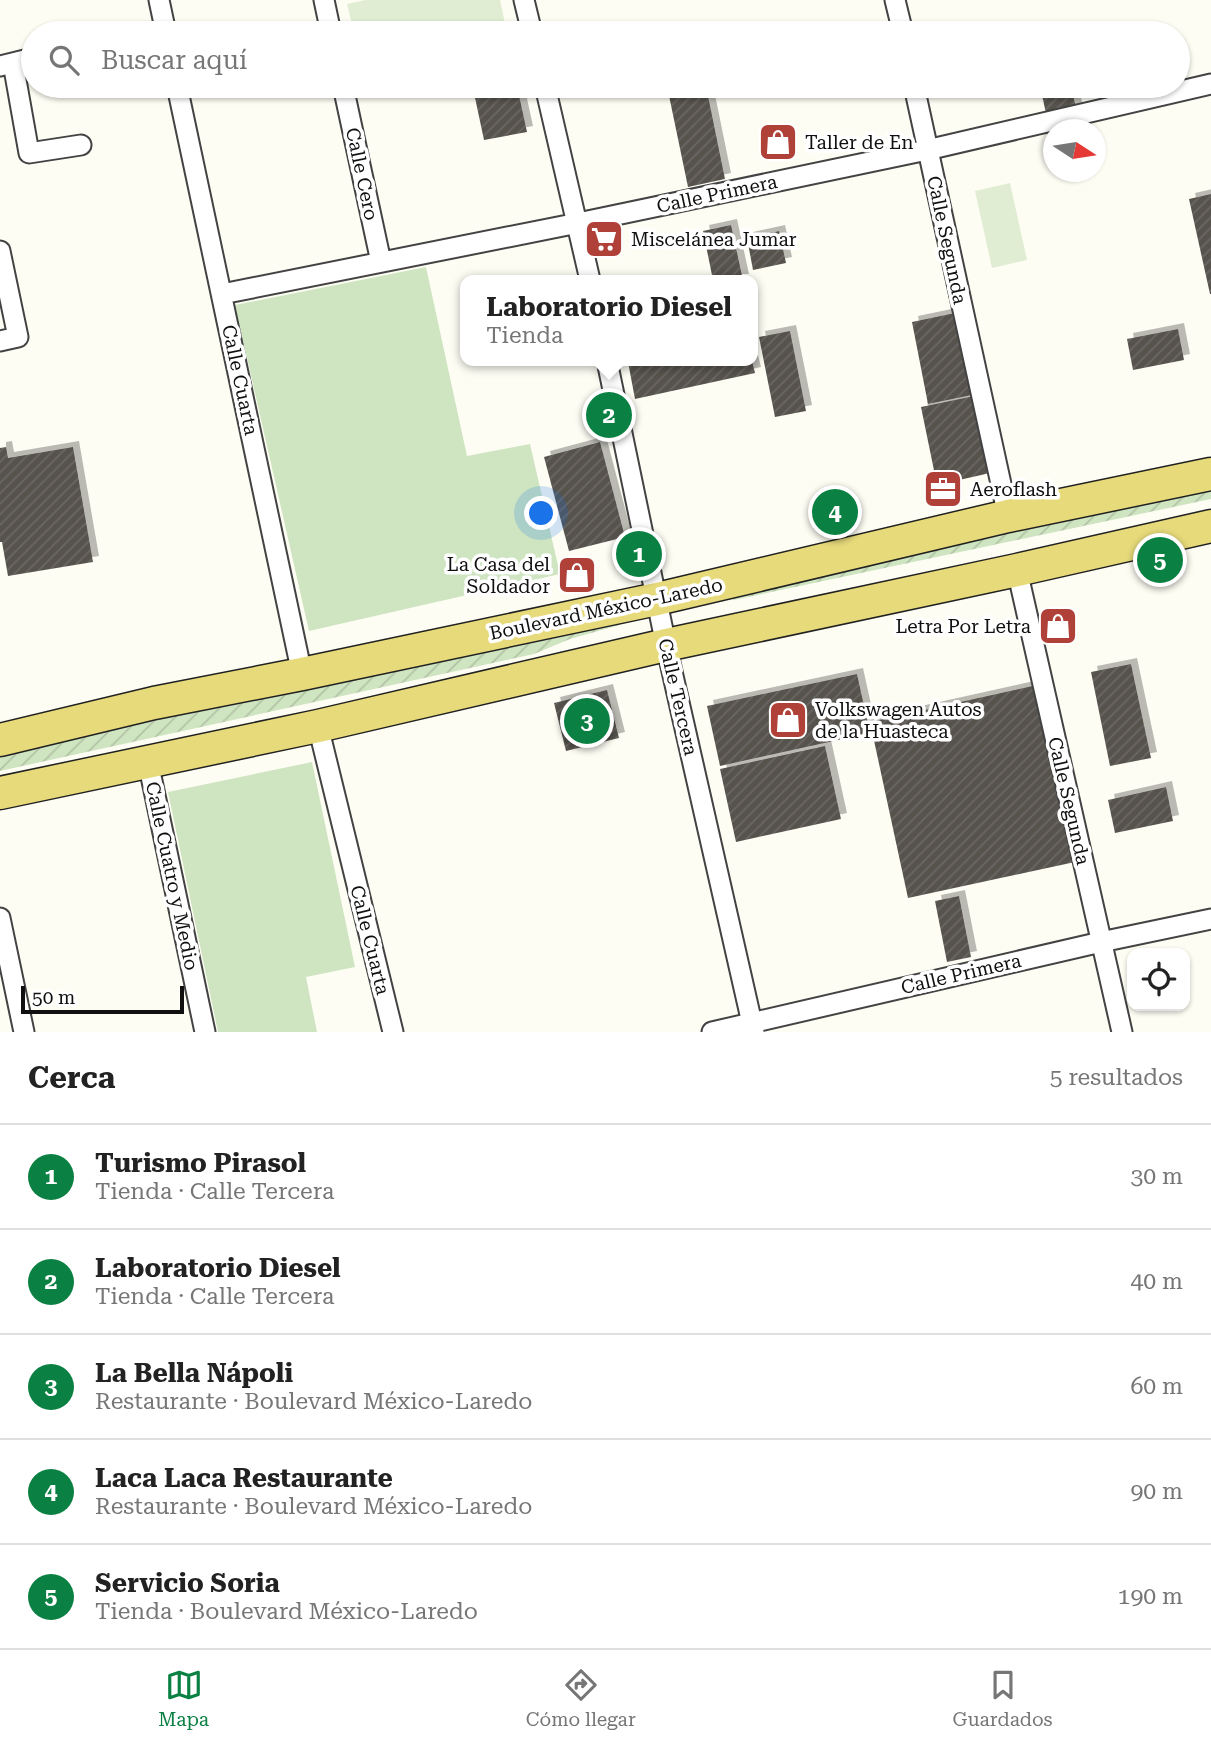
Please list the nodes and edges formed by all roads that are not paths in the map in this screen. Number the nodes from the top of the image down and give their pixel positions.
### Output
1 (159, 0) edge
2 (324, 0) edge
3 (524, 0) edge
4 (895, 0) edge
5 (163, 21) edge
6 (328, 21) edge
7 (529, 21) edge
8 (899, 21) edge
9 (7, 65) edge
10 (1211, 84) edge
11 (1190, 89) edge
12 (180, 98) edge
13 (346, 98) edge
14 (548, 98) edge
15 (916, 98) edge
16 (1151, 98) edge
17 (81, 145) dead end
18 (927, 150) junction
19 (578, 223) junction
20 (0, 251) edge
21 (381, 262) junction
22 (589, 275) edge
23 (222, 294) junction
24 (9, 339) edge
25 (608, 366) edge
26 (1211, 474) edge
27 (1008, 516) junction
28 (1211, 526) edge
29 (1017, 570) junction
30 (657, 599) junction
31 (666, 645) junction
32 (302, 674) junction
33 (318, 726) junction
34 (0, 740) edge
35 (148, 762) junction
36 (0, 793) edge
37 (0, 918) edge
38 (1211, 919) edge
39 (1101, 942) junction
40 (753, 1027) edge
41 (24, 1032) edge
42 (205, 1032) edge
43 (393, 1032) edge
44 (712, 1032) edge
45 (1122, 1032) edge

1 - 5 street
2 - 6 street
3 - 7 street
4 - 8 street
9 - 17 street
10 - 11 street, Calle Primera
12 - 23 street, Calle Cuarta
13 - 21 street, Calle Cero
14 - 19 street
15 - 18 street, Calle Segunda
16 - 18 street, Calle Primera
18 - 19 street, Calle Primera
18 - 27 street, Calle Segunda
19 - 21 street, Calle Primera
19 - 22 street
20 - 24 street
21 - 23 street, Calle Primera
23 - 32 street, Calle Cuarta
25 - 30 street, Calle Tercera
26 - 27 main road, Boulevard México-Laredo
27 - 30 main road, Boulevard México-Laredo
28 - 29 main road
29 - 31 main road
29 - 39 street, Calle Segunda
30 - 31 street, Calle Tercera
30 - 32 main road, Boulevard México-Laredo
31 - 33 main road
31 - 40 street, Calle Tercera
32 - 34 main road, Boulevard México-Laredo
33 - 35 main road
33 - 43 street, Calle Cuarta
35 - 36 main road
35 - 42 street, Calle Cuatro y Medio
37 - 41 street
38 - 39 street, Calle Primera
39 - 40 street, Calle Primera
39 - 45 street, Calle Segunda
40 - 44 street, Calle Primera

